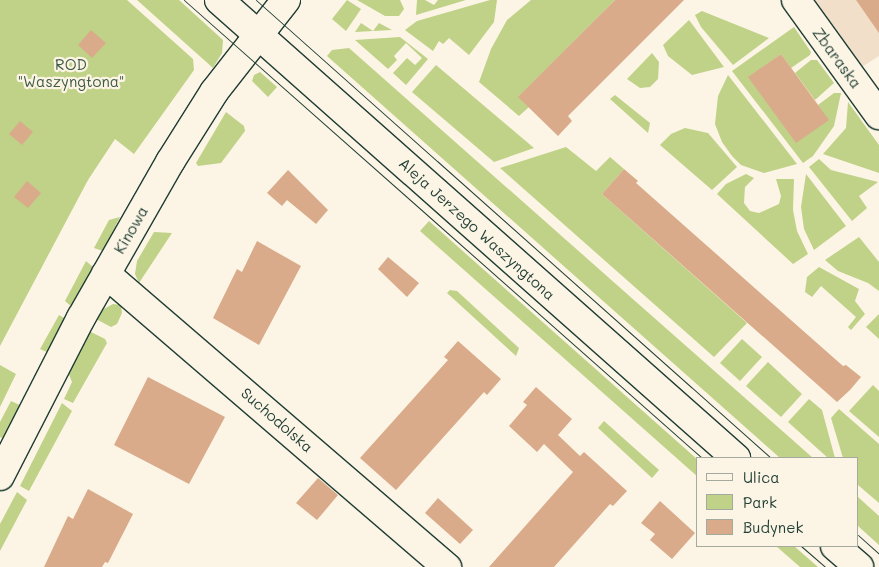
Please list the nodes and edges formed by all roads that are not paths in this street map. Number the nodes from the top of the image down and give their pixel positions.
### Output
1 (219, 0) edge
2 (286, 0) edge
3 (796, 0) edge
4 (258, 35) junction
5 (879, 115) edge
6 (106, 274) junction
7 (735, 457) edge
8 (0, 476) edge
9 (836, 547) edge
10 (447, 567) edge
11 (859, 567) edge

1 - 4 street, Aleja Jerzego Waszyngtona
2 - 4 street, Kinowa
3 - 5 street, Zbaraska
4 - 6 street, Kinowa
4 - 7 street, Aleja Jerzego Waszyngtona
6 - 8 street, Kinowa
6 - 10 street, Suchodolska
9 - 11 street

